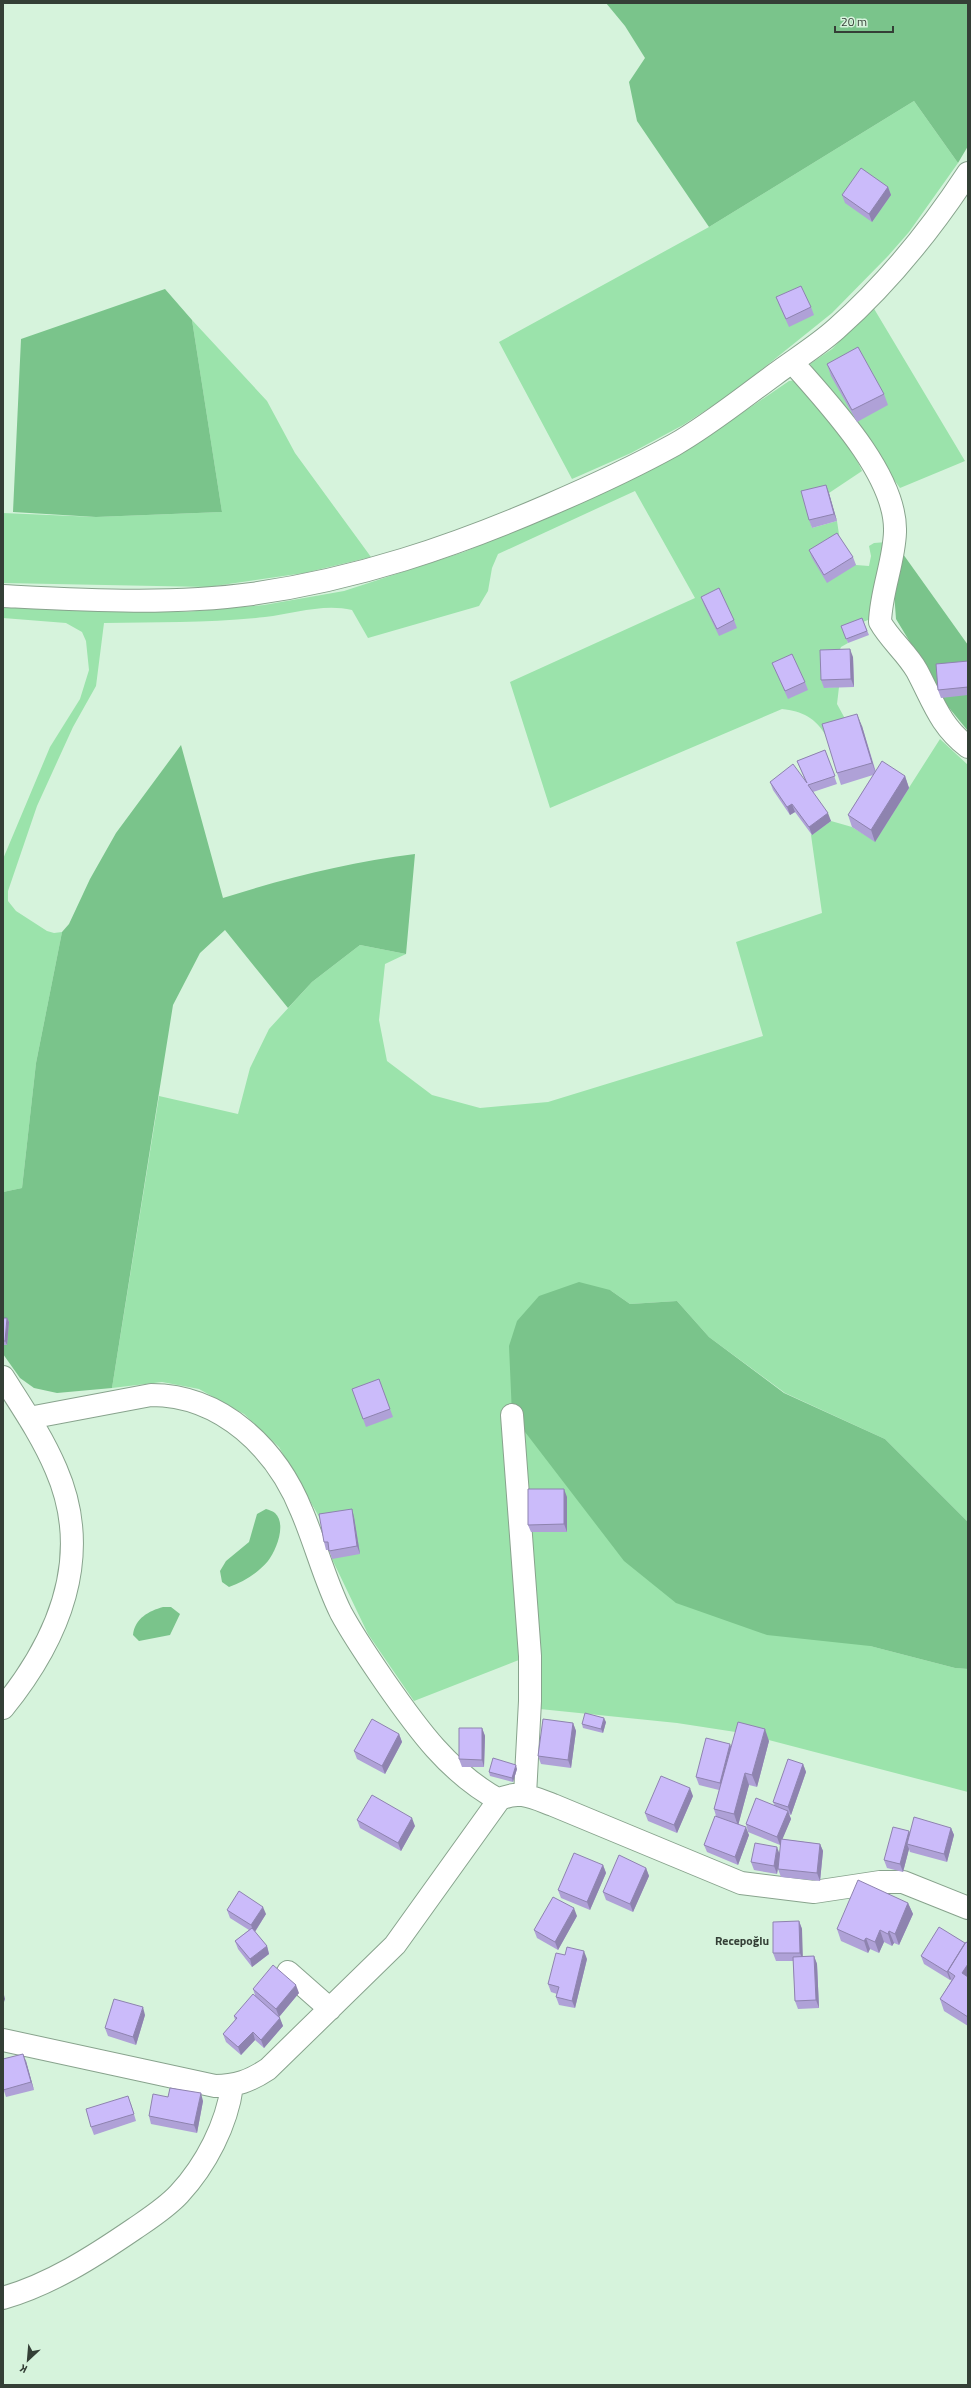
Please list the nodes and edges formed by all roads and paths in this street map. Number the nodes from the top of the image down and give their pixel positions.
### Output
1 (968, 173) edge
2 (792, 362) junction
3 (3, 596) edge
4 (968, 747) edge
5 (3, 1377) edge
6 (512, 1415) dead end
7 (29, 1418) junction
8 (3, 1708) edge
9 (525, 1795) junction
10 (499, 1800) junction
11 (968, 1908) edge
12 (288, 1972) dead end
13 (330, 2009) junction
14 (3, 2040) edge
15 (232, 2086) junction
16 (3, 2298) edge

1 - 2 street
2 - 3 street
2 - 4 street
5 - 7 street
6 - 9 street
7 - 8 street
7 - 10 street
9 - 10 street
9 - 11 street
10 - 13 street
12 - 13 street
13 - 15 street
14 - 15 street
15 - 16 street

